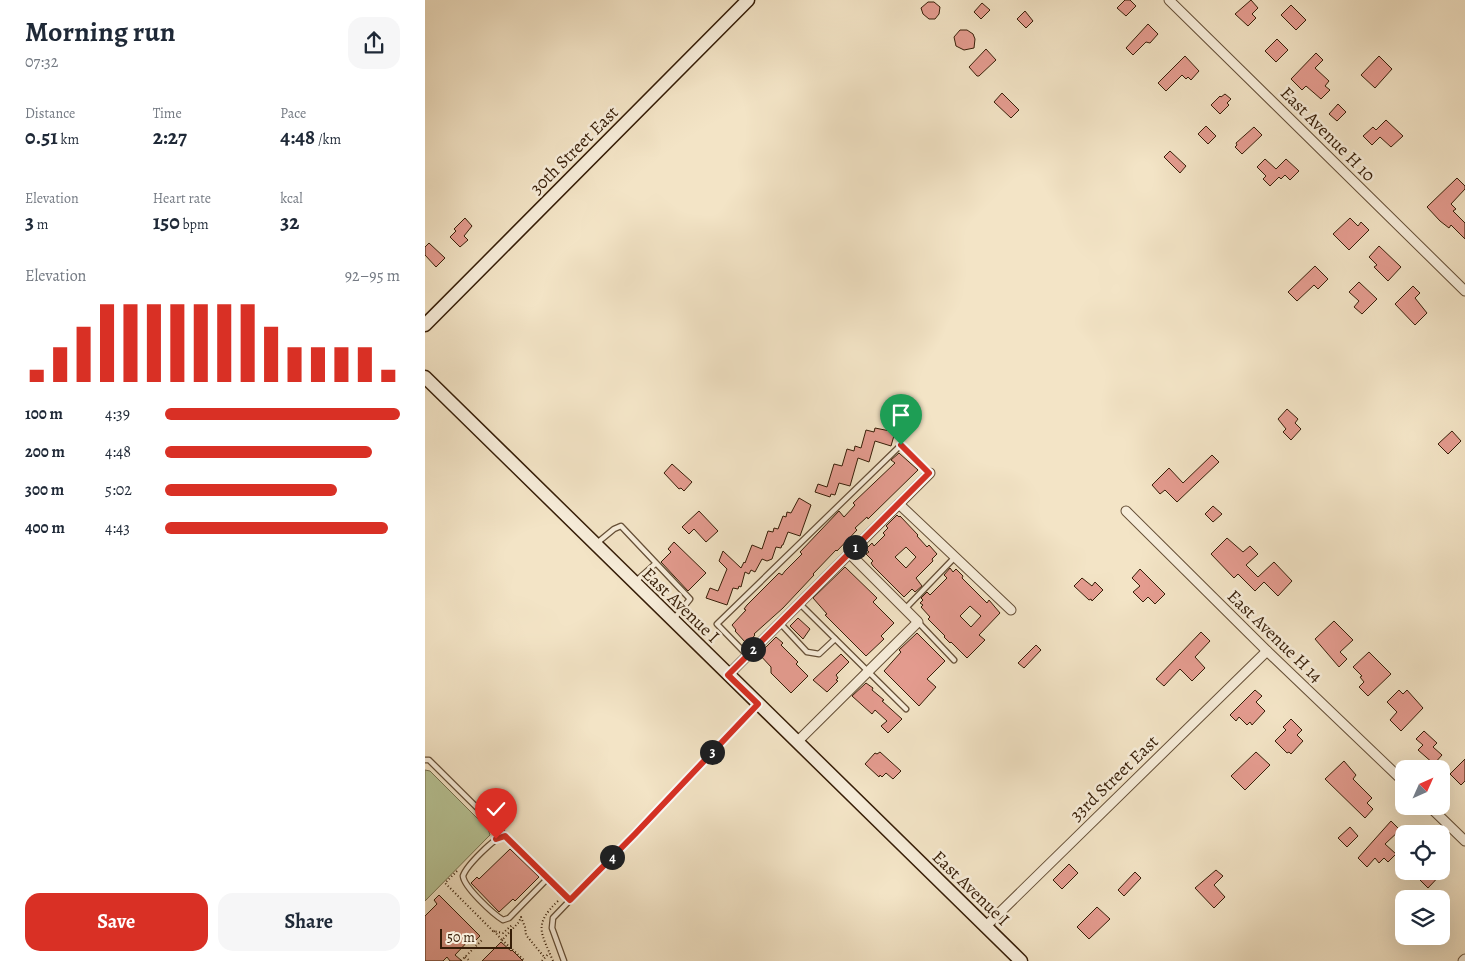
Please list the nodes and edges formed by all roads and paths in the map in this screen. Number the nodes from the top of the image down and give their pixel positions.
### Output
1 (748, 0) edge
2 (1169, 0) edge
3 (1465, 291) edge
4 (425, 326) edge
5 (425, 377) edge
6 (929, 473) joint
7 (899, 504) junction
8 (1126, 511) dead end
9 (594, 545) junction
10 (849, 552) junction
11 (955, 557) junction
12 (655, 564) junction
13 (634, 583) junction
14 (799, 603) junction
15 (905, 609) junction
16 (1011, 610) dead end
17 (672, 621) junction
18 (918, 622) junction
19 (779, 623) junction
20 (835, 638) junction
21 (1267, 651) junction
22 (747, 655) junction
23 (954, 660) dead end
24 (867, 672) junction
25 (728, 675) junction
26 (758, 704) junction
27 (906, 709) dead end
28 (797, 742) junction
29 (425, 760) edge
30 (1395, 773) edge
31 (1438, 815) edge
32 (505, 836) junction
33 (1465, 841) edge
34 (458, 869) dead end
35 (548, 878) junction
36 (559, 897) dead end
37 (570, 900) junction
38 (521, 917) junction
39 (985, 927) junction
40 (493, 931) junction
41 (483, 939) dead end
42 (502, 940) junction
43 (549, 953) junction
44 (465, 957) junction
45 (545, 958) junction
46 (461, 961) edge
47 (469, 961) edge
48 (525, 961) edge
49 (542, 961) edge
50 (553, 961) edge
51 (564, 961) edge
52 (1021, 961) edge

1 - 4 street, 30th Street East
2 - 3 street, East Avenue H 10
5 - 9 street, East Avenue I
6 - 7 street
6 - 22 lane
7 - 10 street
7 - 11 street
8 - 21 street, East Avenue H 14
9 - 12 lane
9 - 13 street, East Avenue I
10 - 14 street
10 - 15 street
11 - 15 lane
11 - 16 street
12 - 13 lane
12 - 17 lane
13 - 17 street, East Avenue I
14 - 19 street
14 - 20 lane
15 - 18 street
17 - 25 street, East Avenue I
18 - 23 lane
18 - 24 street
19 - 20 lane
19 - 22 street
20 - 24 lane
21 - 30 street, East Avenue H 14
21 - 39 street, 33rd Street East
22 - 25 street
24 - 27 lane
24 - 28 street
25 - 26 street, East Avenue I
26 - 28 street, East Avenue I
26 - 37 lane
28 - 39 street, East Avenue I
29 - 32 lane
31 - 33 street
32 - 35 lane
32 - 35 lane
34 - 40 path
35 - 37 lane
36 - 43 path
37 - 51 lane
38 - 40 path
38 - 42 path
38 - 45 path
39 - 52 street, East Avenue I
40 - 42 path
41 - 44 path
42 - 48 path
43 - 45 path
43 - 50 path
44 - 46 path
44 - 47 path
45 - 49 path

